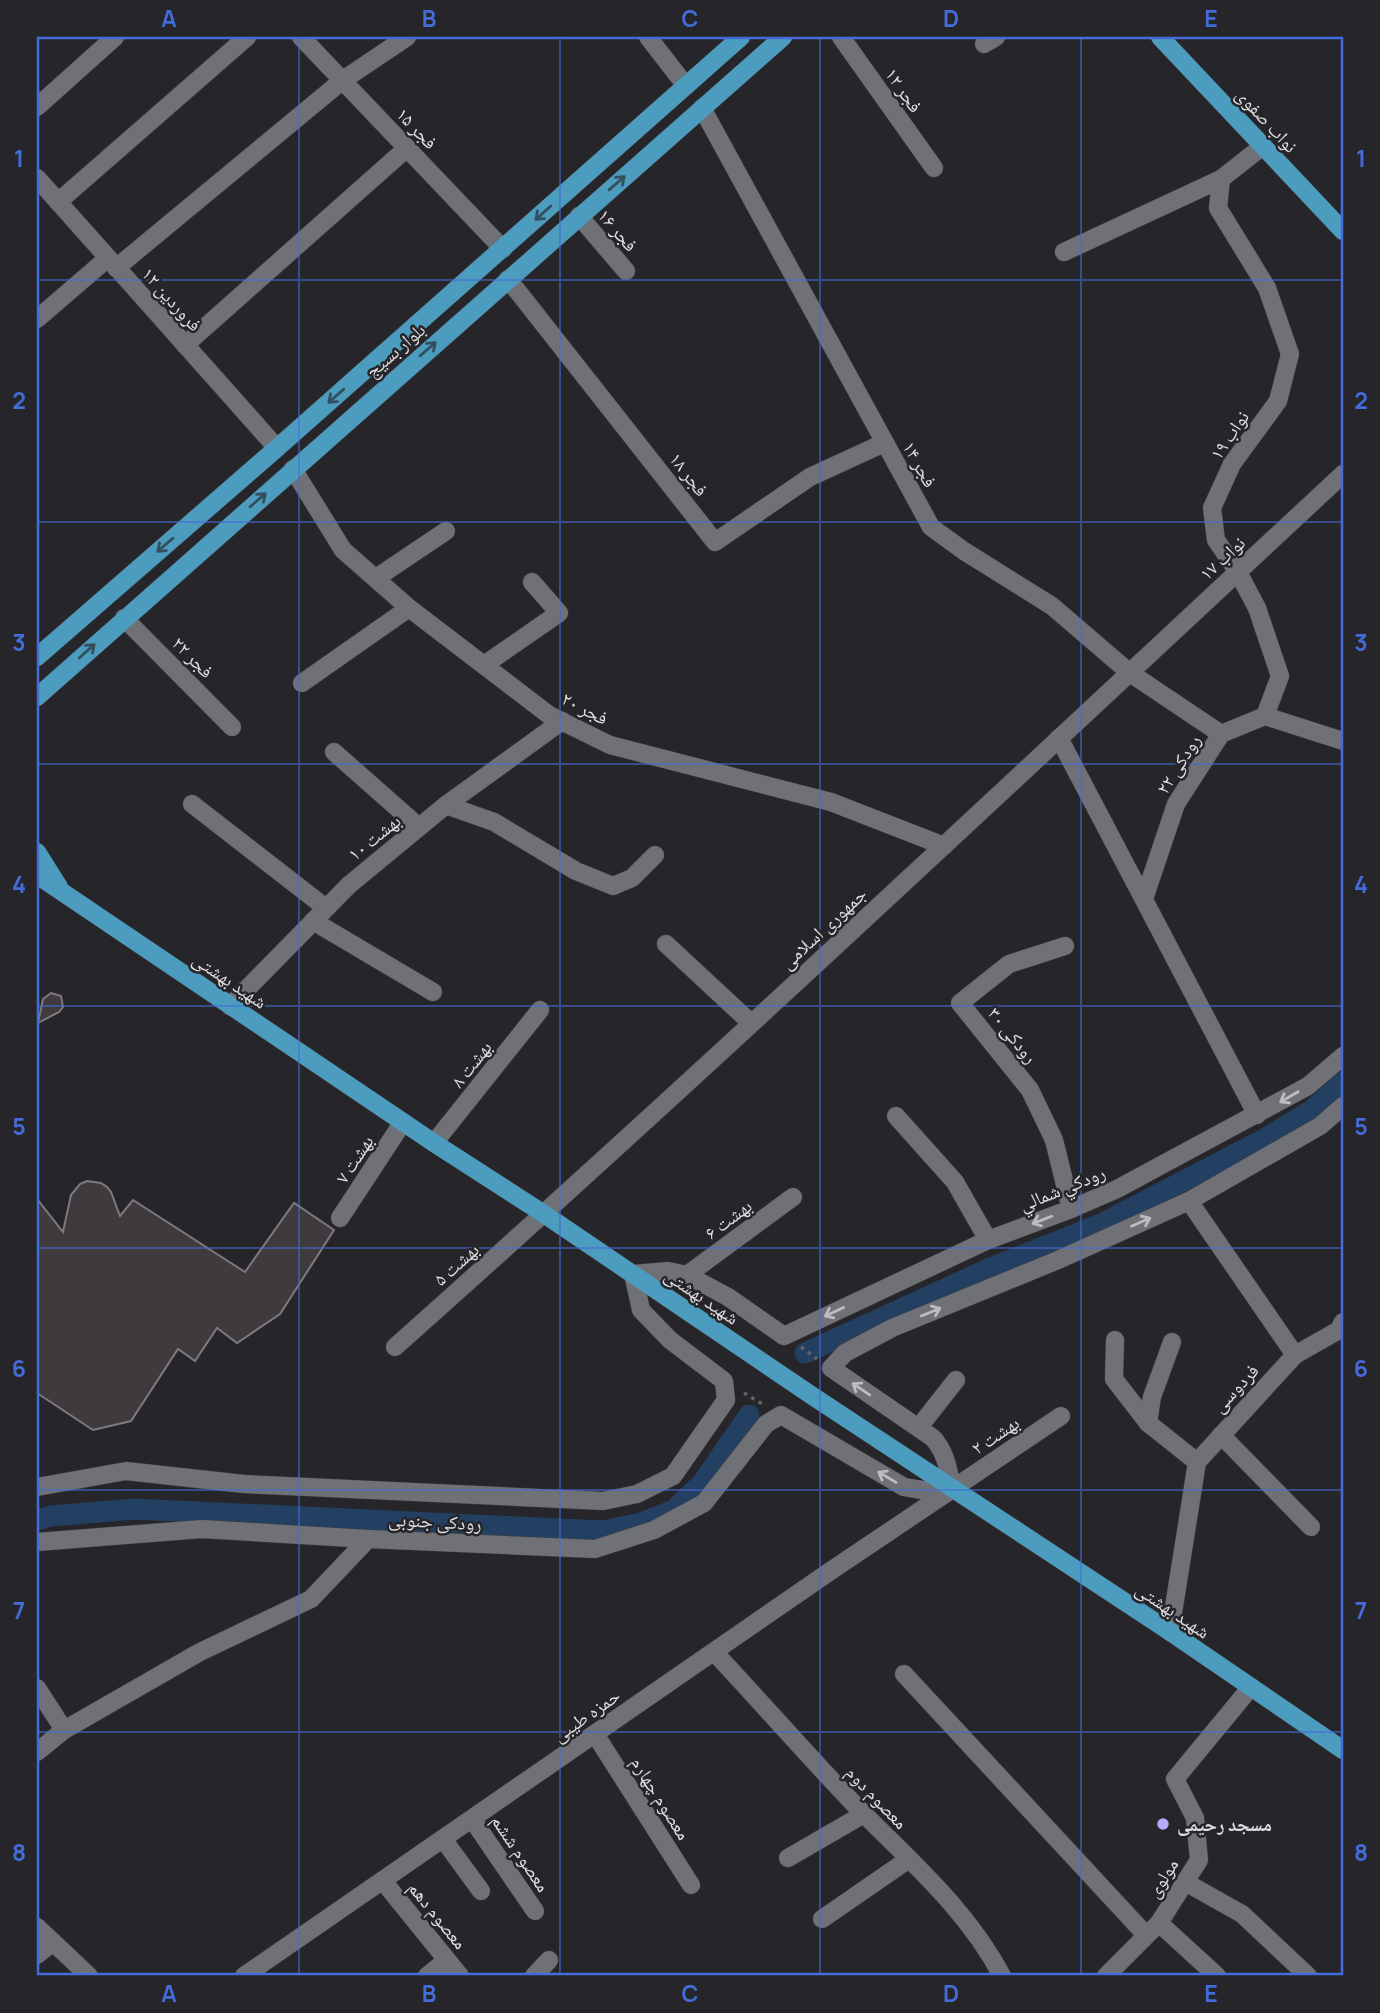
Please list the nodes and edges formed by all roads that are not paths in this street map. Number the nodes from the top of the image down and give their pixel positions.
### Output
1 (115, 37) edge
2 (247, 37) edge
3 (301, 37) edge
4 (407, 37) edge
5 (648, 37) edge
6 (741, 37) edge
7 (783, 37) edge
8 (841, 37) edge
9 (1160, 37) edge
10 (343, 80) junction
11 (685, 86) junction
12 (37, 107) edge
13 (702, 108) junction
14 (1263, 146) junction
15 (407, 148) junction
16 (934, 168) dead end
17 (1221, 178) junction
18 (37, 180) edge
19 (58, 202) junction
20 (579, 216) junction
21 (1343, 231) edge
22 (503, 248) junction
23 (1064, 252) dead end
24 (112, 263) junction
25 (626, 271) dead end
26 (508, 279) junction
27 (37, 319) edge
28 (185, 345) junction
29 (884, 443) junction
30 (276, 448) junction
31 (293, 469) junction
32 (1343, 474) edge
33 (446, 531) dead end
34 (1238, 572) junction
35 (376, 578) junction
36 (532, 582) dead end
37 (409, 608) junction
38 (124, 618) junction
39 (37, 657) edge
40 (484, 665) junction
41 (1130, 673) junction
42 (302, 683) dead end
43 (37, 696) edge
44 (1265, 716) junction
45 (562, 721) junction
46 (232, 727) dead end
47 (1221, 734) junction
48 (1059, 738) junction
49 (1343, 741) edge
50 (334, 752) dead end
51 (192, 804) dead end
52 (446, 805) junction
53 (419, 827) junction
54 (944, 846) junction
55 (37, 852) edge
56 (655, 855) dead end
57 (37, 875) edge
58 (63, 893) junction
59 (1144, 899) junction
60 (319, 915) junction
61 (666, 944) dead end
62 (1065, 946) dead end
63 (433, 992) dead end
64 (230, 1006) junction
65 (540, 1010) dead end
66 (751, 1023) junction
67 (1343, 1056) edge
68 (1343, 1106) edge
69 (1257, 1115) junction
70 (896, 1116) dead end
71 (403, 1122) junction
72 (434, 1143) junction
73 (793, 1196) dead end
74 (1189, 1200) junction
75 (1070, 1209) junction
76 (544, 1213) junction
77 (340, 1218) dead end
78 (988, 1240) junction
79 (633, 1274) junction
80 (687, 1275) junction
81 (1343, 1322) edge
82 (1115, 1340) dead end
83 (1172, 1342) dead end
84 (395, 1347) dead end
85 (1295, 1355) junction
86 (956, 1380) dead end
87 (1060, 1416) dead end
88 (1148, 1423) junction
89 (919, 1427) junction
90 (1221, 1434) junction
91 (1197, 1462) junction
92 (37, 1487) edge
93 (952, 1488) junction
94 (1311, 1527) dead end
95 (368, 1539) junction
96 (37, 1542) edge
97 (1170, 1632) junction
98 (714, 1652) junction
99 (904, 1674) dead end
100 (1251, 1687) junction
101 (37, 1688) edge
102 (64, 1730) junction
103 (595, 1734) junction
104 (1343, 1750) edge
105 (37, 1752) edge
106 (864, 1814) junction
107 (472, 1819) junction
108 (443, 1839) junction
109 (788, 1858) dead end
110 (909, 1860) junction
111 (383, 1881) junction
112 (1185, 1882) junction
113 (691, 1885) dead end
114 (481, 1891) dead end
115 (534, 1911) dead end
116 (822, 1919) dead end
117 (37, 1927) edge
118 (1153, 1929) junction
119 (53, 1942) junction
120 (37, 1955) edge
121 (447, 1960) junction
122 (549, 1960) dead end
123 (89, 1976) edge
124 (244, 1976) edge
125 (427, 1976) edge
126 (460, 1976) edge
127 (534, 1976) edge
128 (1002, 1976) edge
129 (1106, 1976) edge
130 (1216, 1976) edge
131 (1308, 1976) edge

1 - 12 street
2 - 19 street
3 - 10 street, فجر ۱۵
4 - 10 street
5 - 11 street
6 - 11 main road, بلوار بسیج
7 - 13 main road, بلوار بسیج
8 - 16 street, فجر ۱۲
9 - 14 main road, نواب صفوی
10 - 15 street, فجر ۱۵
10 - 24 street
11 -> 22 main road, بلوار بسیج
20 -> 13 main road, بلوار بسیج
13 - 29 street, فجر ۱۴
14 - 17 street
14 - 21 main road, نواب صفوی
15 - 22 street, فجر ۱۵
15 - 28 street
17 - 23 street
17 - 34 street, نواب ۱۹
18 - 19 street, ۱۲ فروردین
19 - 24 street, ۱۲ فروردین
20 - 25 street, فجر ۱۶
20 - 26 main road, بلوار بسیج
22 -> 30 main road, بلوار بسیج
24 - 27 street
24 - 28 street, ۱۲ فروردین
26 - 29 street, فجر ۱۸
31 -> 26 main road, بلوار بسیج
28 - 30 street, ۱۲ فروردین
29 - 41 street, فجر ۱۴
30 - 31 main road
30 -> 39 main road, بلوار بسیج
31 - 35 street, فجر ۲۰
38 -> 31 main road, بلوار بسیج
32 - 34 street, نواب ۱۷
33 - 35 street
34 - 41 street, نواب ۱۷
34 - 44 street, نواب ۱۹
35 - 37 street, فجر ۲۰
36 - 40 street
37 - 40 street, فجر ۲۰
37 - 42 street
43 -> 38 main road, بلوار بسیج
38 - 46 street, فجر ۲۲
40 - 45 street, فجر ۲۰
41 - 47 street, فجر ۱۴
41 - 48 street, جمهوری اسلامی
44 - 47 street, رودکی ۲۲
44 - 49 street
45 - 52 street, بهشت ۱۰
45 - 54 street, فجر ۲۰
47 - 59 street, رودکی ۲۲
48 - 54 street, جمهوری اسلامی
48 - 59 street
50 - 53 street
51 - 60 street
52 - 53 street, بهشت ۱۰
52 - 56 street
53 - 60 street, بهشت ۱۰
54 - 66 street, جمهوری اسلامی
55 - 58 main road
57 - 58 main road, شهید بهشتی
58 - 64 main road, شهید بهشتی
59 - 69 street
60 - 63 street
60 - 64 street, بهشت ۱۰
61 - 66 street
62 - 75 street, رودکی ۳۰
64 - 71 main road, شهید بهشتی
65 - 72 street, بهشت ۸
66 - 76 street, جمهوری اسلامی
67 -> 69 street, رودکي شمالي
68 - 74 street
69 - 75 street, رودکي شمالي
70 - 78 street
71 - 72 main road, شهید بهشتی
71 - 77 street, بهشت ۷
72 - 76 main road, شهید بهشتی
73 - 80 street, بهشت ۶
74 - 85 street
89 -> 74 street
75 -> 78 street, رودکي شمالي
76 - 79 main road, شهید بهشتی
76 - 84 street, بهشت ۵
78 -> 80 street, رودکي شمالي
79 - 80 street
79 - 92 street, رودکی جنوبی
79 - 93 main road, شهید بهشتی
81 - 85 street, فردوسی
82 - 88 street
83 - 88 street
85 - 90 street, فردوسی
86 - 89 street
87 - 93 street, بهشت ۲
88 - 91 street
89 - 93 street
90 - 91 street, فردوسی
90 - 94 street
91 - 97 street
93 -> 95 street, رودکی جنوبی
93 - 97 main road, شهید بهشتی
93 - 98 street, حمزه طیبی
95 - 96 street, رودکی جنوبی
95 - 102 street
97 - 100 main road, شهید بهشتی
98 - 103 street, حمزه طیبی
98 - 106 street, معصوم دوم
99 - 118 street
100 - 104 main road, شهید بهشتی
100 - 112 street, مولوی
101 - 102 street
102 - 105 street
103 - 107 street, حمزه طیبی
103 - 113 street, معصوم چهارم
106 - 109 street
106 - 110 street, معصوم دوم
107 - 108 street, حمزه طیبی
107 - 115 street, معصوم ششم
108 - 111 street, حمزه طیبی
108 - 114 street
110 - 116 street
110 - 128 street, معصوم دوم
111 - 121 street, معصوم دهم
111 - 124 street, حمزه طیبی
112 - 118 street, مولوی
112 - 131 street
117 - 119 street
118 - 129 street, مولوی
118 - 130 street
119 - 120 street
119 - 123 street
121 - 125 street
121 - 126 street, معصوم دهم
122 - 127 street

